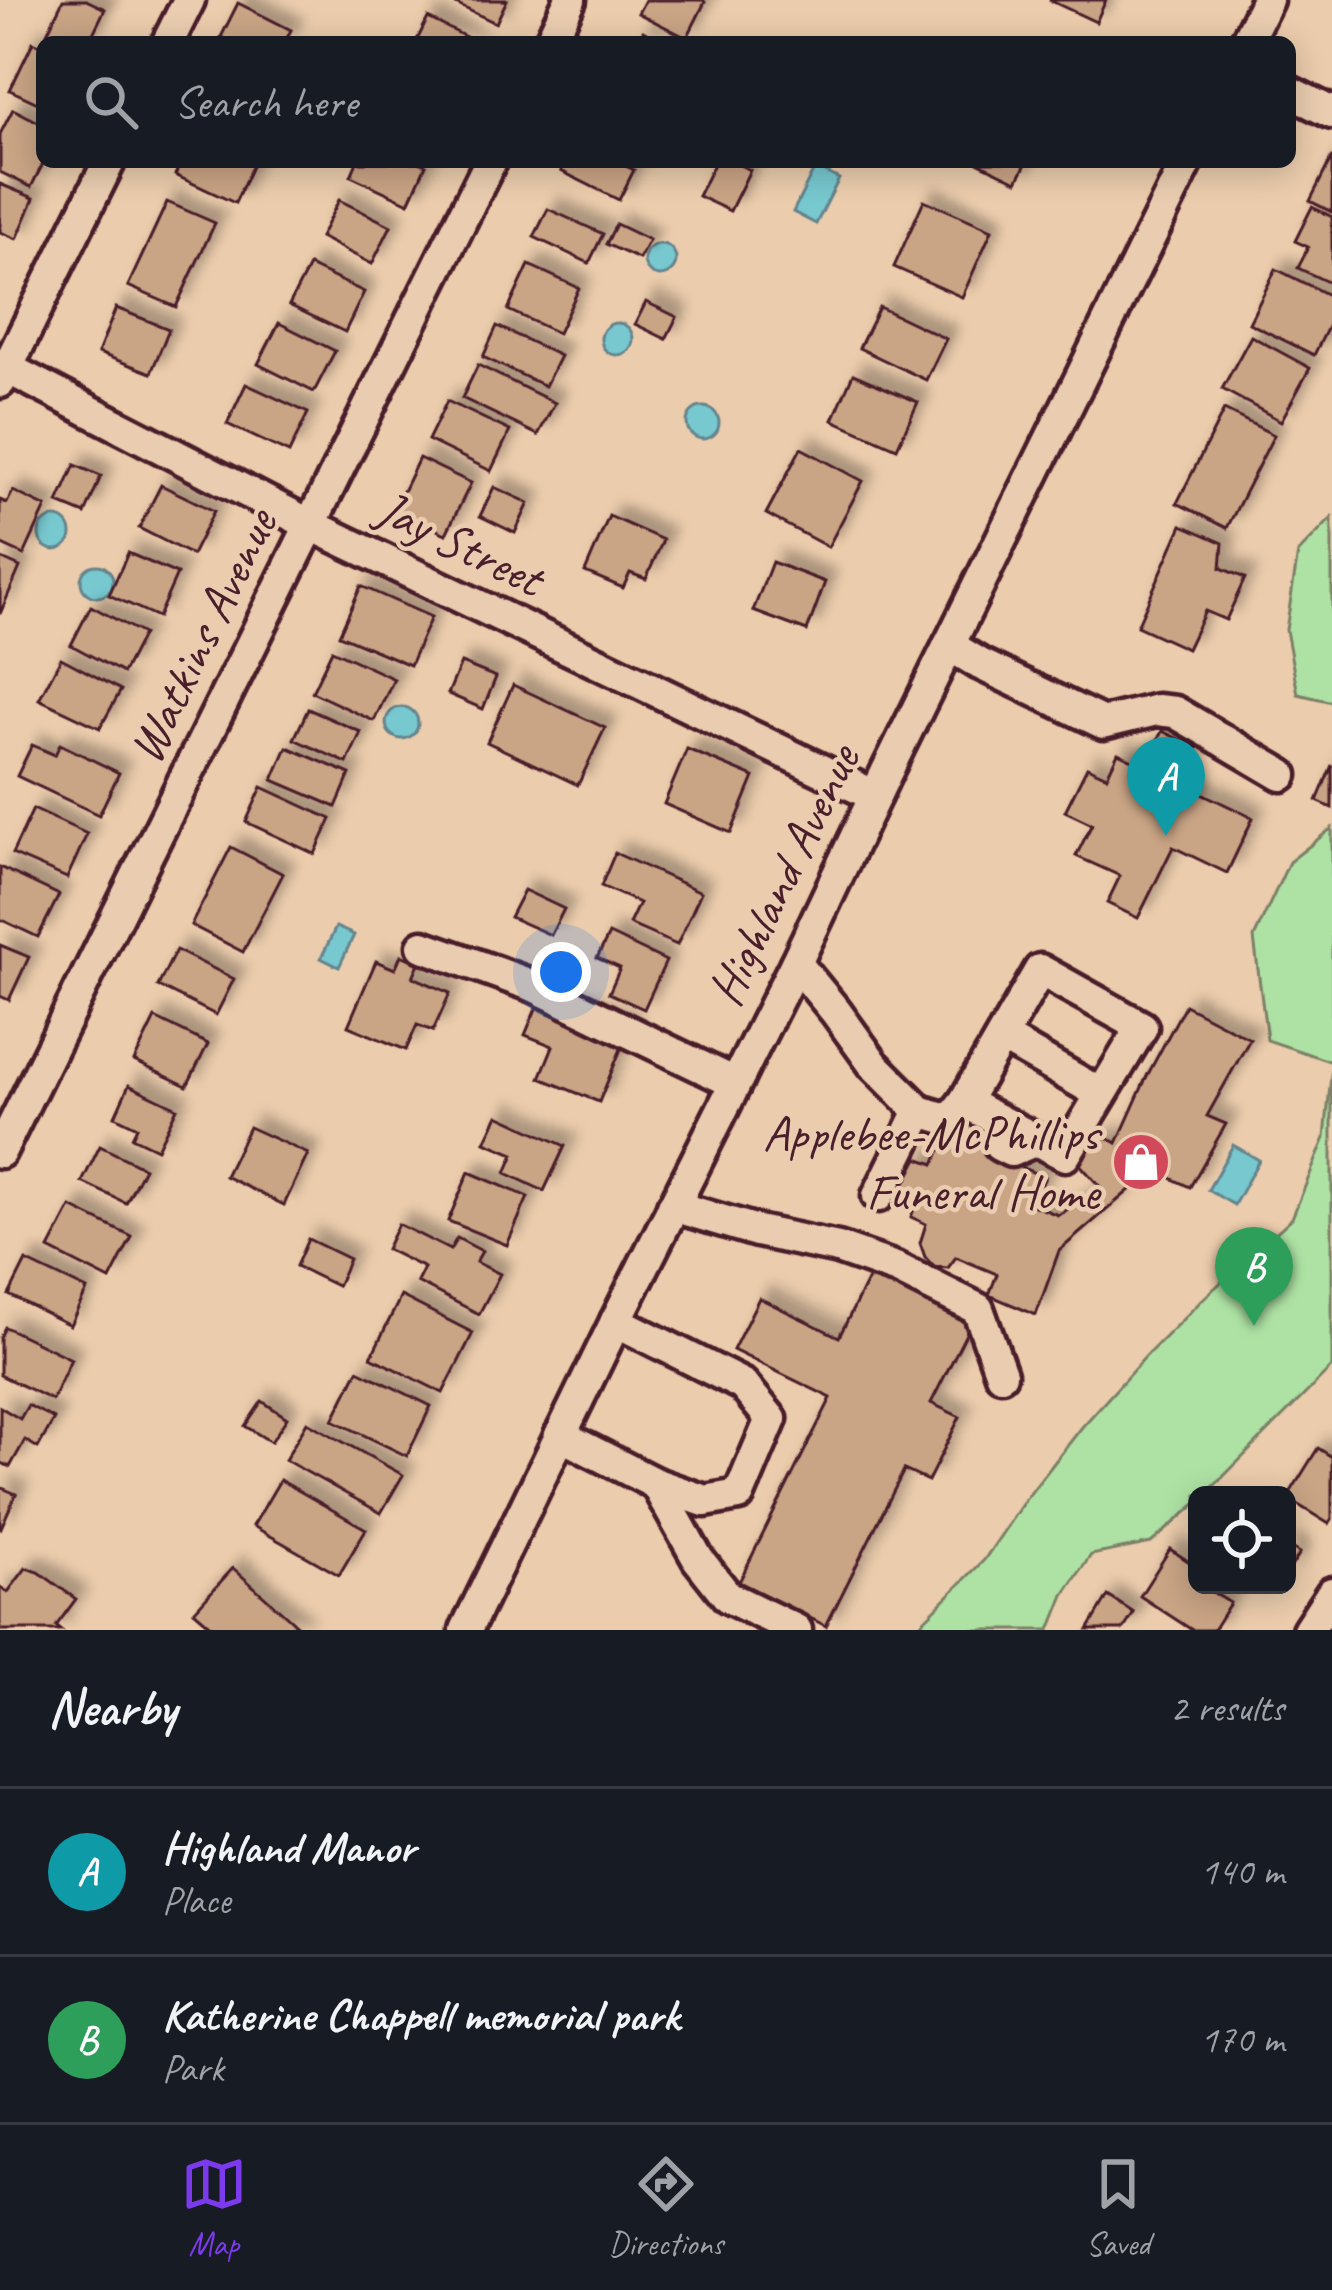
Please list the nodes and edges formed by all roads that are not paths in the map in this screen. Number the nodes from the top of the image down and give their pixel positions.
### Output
1 (189, 0) edge
2 (570, 0) edge
3 (1267, 0) edge
4 (171, 36) edge
5 (553, 36) edge
6 (1249, 36) edge
7 (1296, 95) edge
8 (1332, 112) edge
9 (106, 168) edge
10 (487, 168) edge
11 (1183, 168) edge
12 (3, 375) edge
13 (311, 525) junction
14 (949, 645) junction
15 (1282, 775) dead end
16 (875, 796) junction
17 (423, 946) dead end
18 (796, 963) junction
19 (1002, 1037) junction
20 (735, 1083) junction
21 (1101, 1094) junction
22 (949, 1115) junction
23 (1036, 1140) junction
24 (999, 1145) tunnel mouth
25 (0, 1152) edge
26 (878, 1196) dead end
27 (673, 1206) junction
28 (616, 1321) junction
29 (1001, 1374) dead end
30 (560, 1435) junction
31 (656, 1484) junction
32 (1332, 1593) edge
33 (466, 1630) edge
34 (796, 1630) edge
35 (1308, 1630) edge

1 - 4 street
2 - 5 street
3 - 6 street
7 - 8 street
9 - 12 street
10 - 13 street, Watkins Avenue
11 - 14 street, Highland Avenue
12 - 13 street, Jay Street
13 - 16 street, Jay Street
13 - 25 street, Watkins Avenue
14 - 15 street
14 - 16 street, Highland Avenue
16 - 18 street, Highland Avenue
17 - 20 street
18 - 20 street, Highland Avenue
18 - 22 street
19 - 21 street
19 - 21 street
19 - 22 street
20 - 27 street, Highland Avenue
21 - 23 street
22 - 23 street
22 - 26 street
23 - 24 street
27 - 28 street, Highland Avenue
27 - 29 street
28 - 30 street, Highland Avenue
28 - 31 street
30 - 31 street
30 - 33 street, Highland Avenue
31 - 34 street
32 - 35 street

